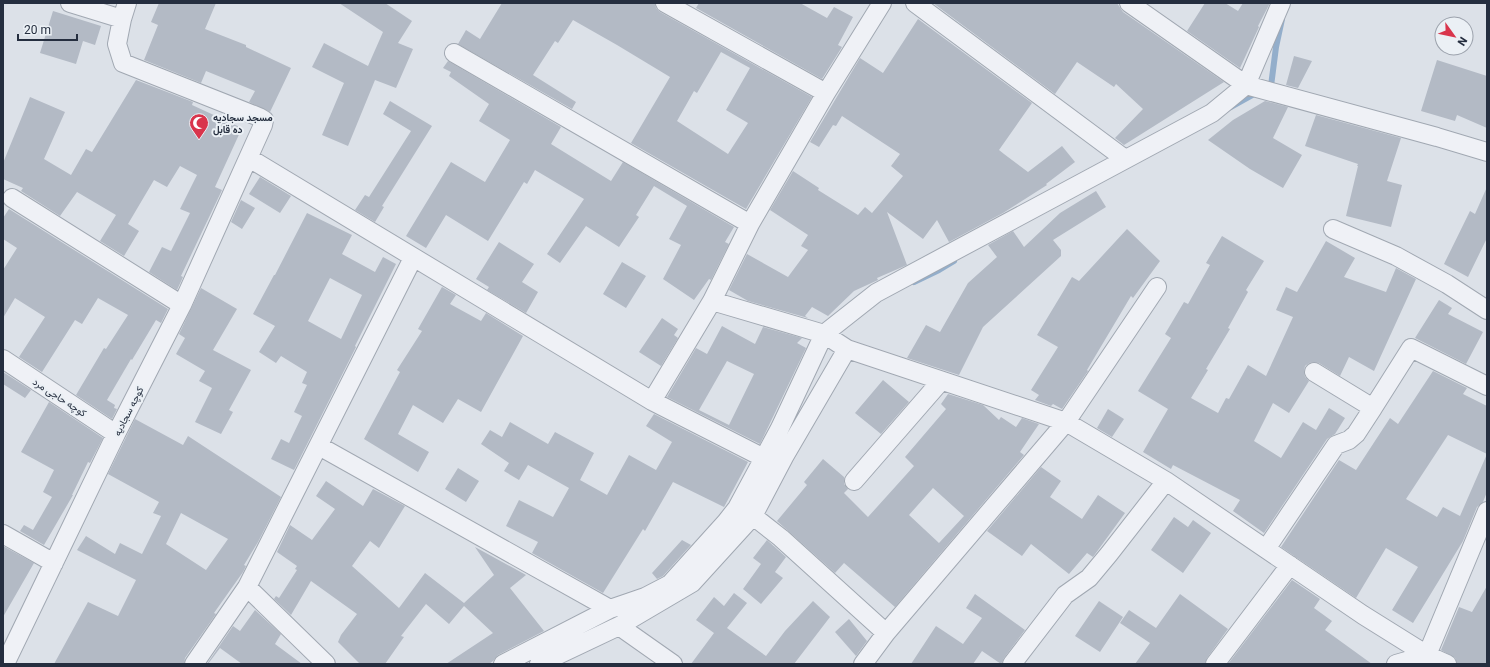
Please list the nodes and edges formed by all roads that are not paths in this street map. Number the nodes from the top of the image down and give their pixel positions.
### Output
1 (70, 3) edge
2 (665, 3) edge
3 (882, 3) edge
4 (915, 3) edge
5 (1129, 3) edge
6 (1281, 3) edge
7 (124, 11) edge
8 (454, 53) dead end
9 (1246, 85) junction
10 (826, 93) junction
11 (1487, 152) edge
12 (249, 158) junction
13 (1125, 159) junction
14 (12, 198) dead end
15 (750, 224) junction
16 (1333, 229) dead end
17 (413, 258) junction
18 (1157, 287) dead end
19 (712, 301) junction
20 (182, 305) junction
21 (1487, 310) edge
22 (824, 334) junction
23 (847, 349) junction
24 (3, 359) edge
25 (1314, 372) dead end
26 (941, 381) junction
27 (1487, 386) edge
28 (652, 401) junction
29 (1373, 408) junction
30 (1066, 422) junction
31 (116, 434) junction
32 (319, 446) junction
33 (764, 458) junction
34 (854, 480) dead end
35 (1166, 481) junction
36 (1487, 511) edge
37 (753, 516) junction
38 (3, 534) edge
39 (1266, 549) junction
40 (54, 563) junction
41 (1290, 565) junction
42 (247, 587) junction
43 (610, 609) junction
44 (619, 626) junction
45 (886, 633) junction
46 (1427, 654) junction
47 (5, 664) edge
48 (194, 664) edge
49 (326, 664) edge
50 (502, 664) edge
51 (539, 664) edge
52 (673, 664) edge
53 (863, 664) edge
54 (1012, 664) edge
55 (1215, 664) edge
56 (1396, 664) edge
57 (1447, 664) edge

1 - 7 street
2 - 10 street
3 - 10 street
4 - 13 street
5 - 9 street
6 - 9 street
7 - 12 street, کوچه سجادیه
8 - 15 street
9 - 11 street
9 - 13 street
10 - 15 street
12 - 17 street
12 - 20 street, کوچه سجادیه
13 - 22 street
14 - 20 street
15 - 19 street
16 - 21 street
17 - 28 street
17 - 32 street
18 - 30 street
19 - 22 street
19 - 28 street
20 - 31 street, کوچه سجادیه
22 - 23 street
22 - 33 street
23 - 26 street
23 - 37 street
24 - 31 street, کوچه حاجی مرد
25 - 29 street
26 - 30 street
26 - 34 street
27 - 29 street
28 - 33 street
29 - 39 street
30 - 35 street
30 - 45 street
31 - 40 street, کوچه سجادیه
32 - 42 street
32 - 43 street
33 - 43 street
35 - 39 street
35 - 54 street
36 - 46 street
37 - 44 street
37 - 45 street
38 - 40 street
39 - 41 street
40 - 47 street, کوچه سجادیه
41 - 46 street
41 - 55 street
42 - 48 street
42 - 49 street
43 - 50 street
44 - 51 street
44 - 52 street
45 - 53 street
46 - 56 street
46 - 57 street

